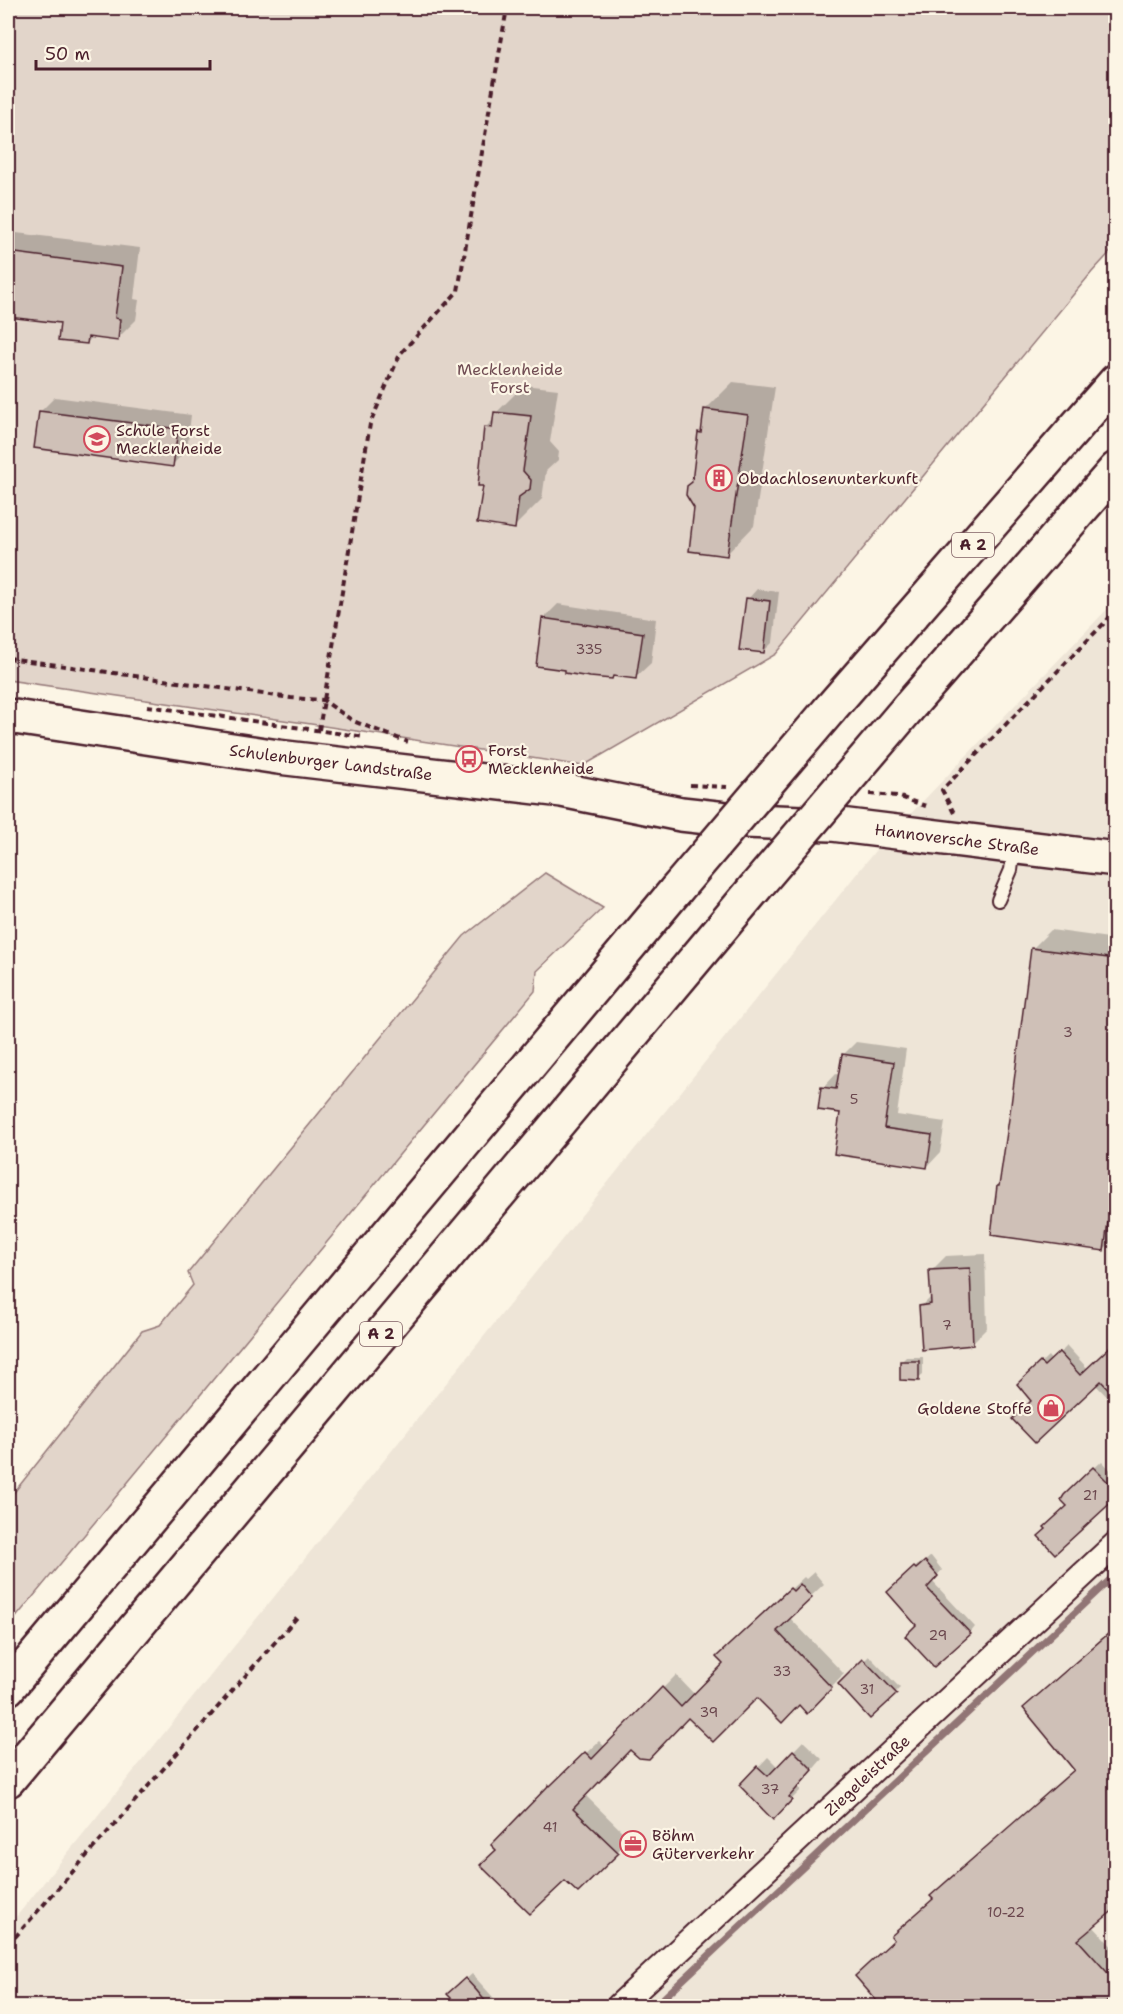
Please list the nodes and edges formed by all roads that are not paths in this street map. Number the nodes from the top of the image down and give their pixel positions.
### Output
1 (1116, 381) edge
2 (1116, 469) edge
3 (8, 716) edge
4 (798, 822) joint
5 (1014, 845) junction
6 (1116, 858) edge
7 (998, 900) dead end
8 (1116, 1544) edge
9 (8, 1688) edge
10 (8, 1780) edge
11 (619, 2007) edge

1 - 9 main road, A 2, bridge
2 - 10 main road, A 2, bridge
3 - 4 main road, Schulenburger Landstraße
4 - 5 main road, Hannoversche Straße
5 - 6 main road, Hannoversche Straße
5 - 7 lane
8 - 11 street, Ziegeleistraße

